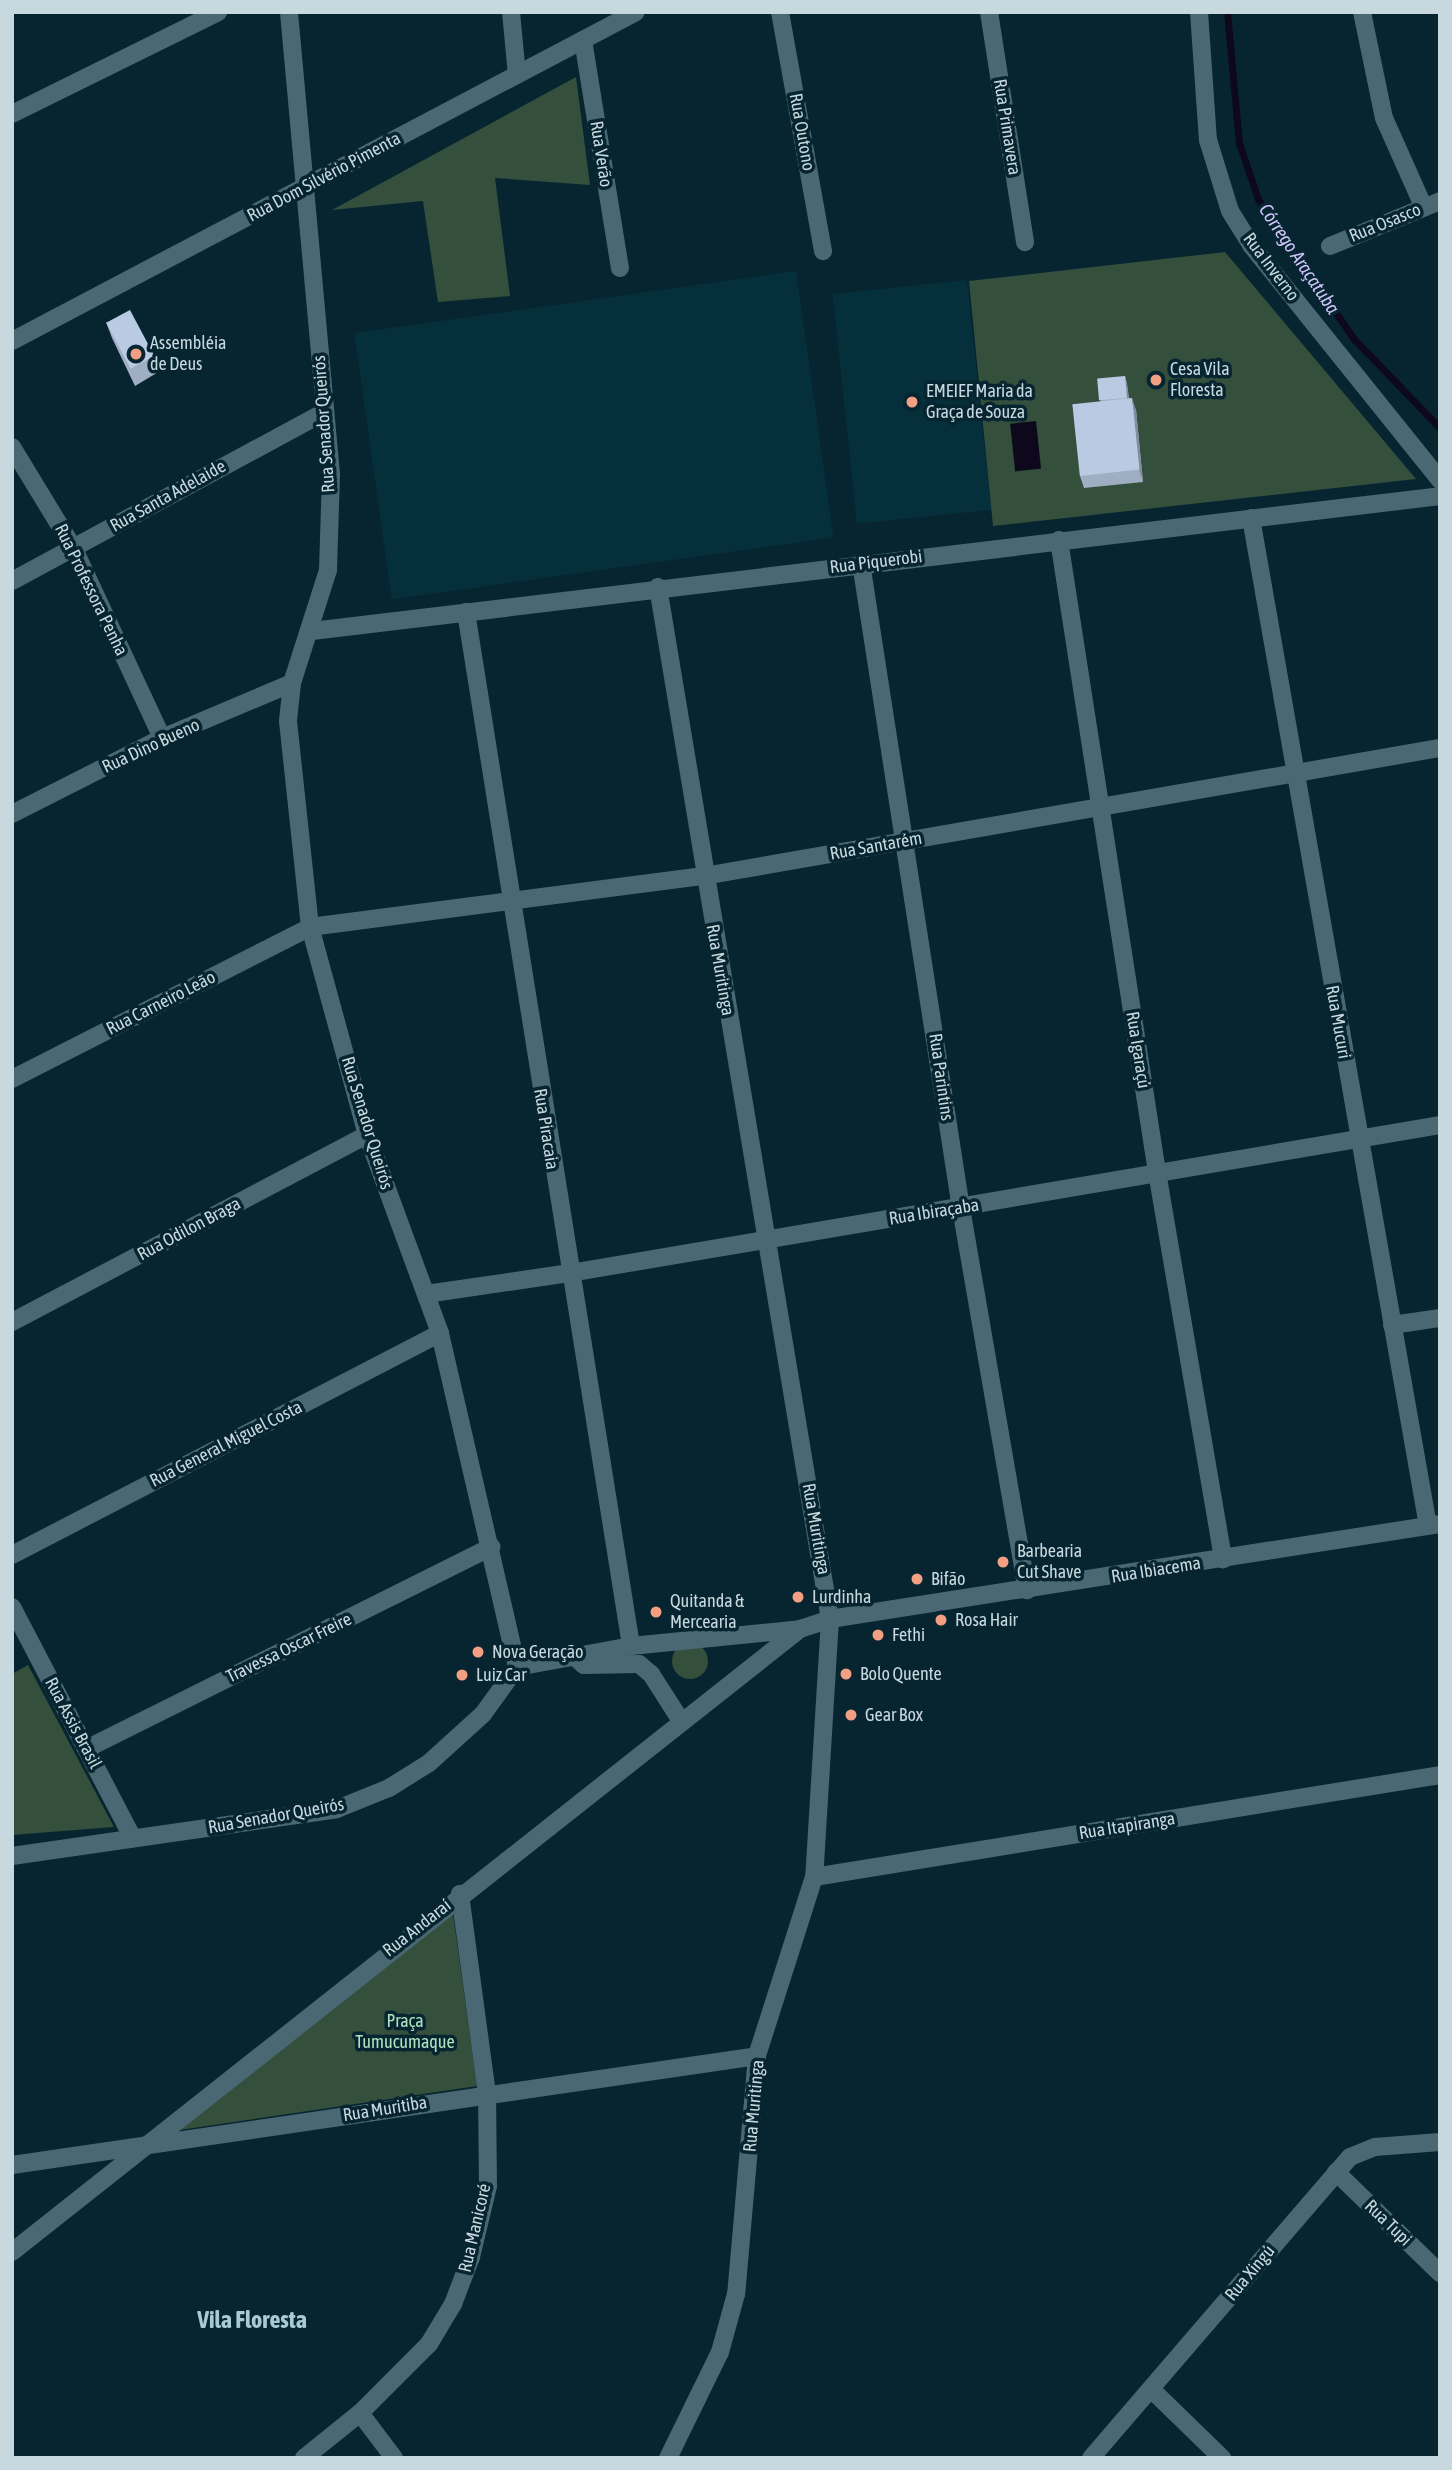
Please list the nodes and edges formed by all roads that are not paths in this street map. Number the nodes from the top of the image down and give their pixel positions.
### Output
1 (218, 12) edge
2 (289, 12) edge
3 (511, 12) edge
4 (636, 12) edge
5 (780, 12) edge
6 (989, 12) edge
7 (1199, 12) edge
8 (1362, 12) edge
9 (583, 40) junction
10 (517, 75) junction
11 (12, 114) edge
12 (306, 186) junction
13 (1432, 204) edge
14 (1025, 242) dead end
15 (1331, 246) dead end
16 (824, 251) dead end
17 (620, 268) dead end
18 (12, 341) edge
19 (324, 412) junction
20 (12, 447) edge
21 (1440, 480) edge
22 (1440, 496) edge
23 (1251, 518) junction
24 (1059, 540) junction
25 (74, 549) junction
26 (861, 563) junction
27 (12, 581) edge
28 (658, 587) junction
29 (466, 612) junction
30 (312, 631) junction
31 (292, 683) junction
32 (163, 738) junction
33 (1440, 748) edge
34 (1296, 773) junction
35 (1100, 807) junction
36 (12, 814) edge
37 (906, 841) junction
38 (704, 876) junction
39 (509, 903) junction
40 (310, 927) junction
41 (12, 1080) edge
42 (1440, 1125) edge
43 (367, 1136) junction
44 (1358, 1139) junction
45 (1157, 1172) junction
46 (961, 1208) junction
47 (766, 1240) junction
48 (570, 1273) junction
49 (426, 1294) junction
50 (1440, 1318) edge
51 (12, 1322) edge
52 (1392, 1325) junction
53 (440, 1333) junction
54 (1434, 1525) edge
55 (492, 1547) junction
56 (12, 1555) edge
57 (1223, 1559) junction
58 (1027, 1590) junction
59 (12, 1607) edge
60 (830, 1619) junction
61 (800, 1629) junction
62 (631, 1646) junction
63 (574, 1656) junction
64 (517, 1667) junction
65 (681, 1721) junction
66 (86, 1749) junction
67 (1440, 1775) edge
68 (134, 1838) junction
69 (12, 1856) edge
70 (814, 1877) junction
71 (460, 1894) junction
72 (757, 2056) junction
73 (487, 2094) junction
74 (1440, 2142) edge
75 (141, 2146) junction
76 (12, 2165) edge
77 (1336, 2172) junction
78 (12, 2252) edge
79 (1440, 2273) edge
80 (1152, 2390) junction
81 (360, 2413) junction
82 (304, 2458) edge
83 (394, 2458) edge
84 (668, 2458) edge
85 (1091, 2458) edge
86 (1222, 2458) edge

1 - 11 street
2 - 12 street, Rua Senador Queirós
3 - 10 street
4 - 9 street, Rua Dom Silvério Pimenta
5 - 16 street, Rua Outono
6 - 14 street, Rua Primavera
7 - 21 street, Rua Inverno
8 - 13 street
9 - 10 street, Rua Dom Silvério Pimenta
9 - 17 street, Rua Verão
10 - 12 street, Rua Dom Silvério Pimenta
12 - 18 street, Rua Dom Silvério Pimenta
12 - 19 street, Rua Senador Queirós
13 - 15 street, Rua Osasco
19 - 25 street, Rua Santa Adelaide
19 - 30 street, Rua Senador Queirós
20 - 25 street, Rua Professora Penha
22 - 23 street, Rua Piquerobi
23 - 24 street, Rua Piquerobi
23 - 34 street, Rua Mucuri
24 - 26 street, Rua Piquerobi
24 - 35 street, Rua Igaraçú
25 - 27 street, Rua Santa Adelaide
25 - 32 street, Rua Professora Penha
26 - 28 street, Rua Piquerobi
26 - 37 street, Rua Parintins
28 - 29 street, Rua Piquerobi
28 - 38 street, Rua Muritinga
29 - 30 street, Rua Piquerobi
29 - 39 street, Rua Piracaia
30 - 31 street, Rua Senador Queirós
31 - 32 street, Rua Dino Bueno
31 - 40 street, Rua Senador Queirós
32 - 36 street, Rua Dino Bueno
33 - 34 street, Rua Santarém
34 - 35 street, Rua Santarém
34 - 44 street, Rua Mucuri
35 - 37 street, Rua Santarém
35 - 45 street, Rua Igaraçú
37 - 38 street, Rua Santarém
37 - 46 street, Rua Parintins
38 - 39 street, Rua Santarém
38 - 47 street, Rua Muritinga
39 - 40 street, Rua Santarém
39 - 48 street, Rua Piracaia
40 - 41 street, Rua Carneiro Leão
40 - 43 street, Rua Senador Queirós
42 - 44 street, Rua Ibiraçaba
43 - 49 street, Rua Senador Queirós
43 - 51 street, Rua Odilon Braga
44 - 45 street, Rua Ibiraçaba
44 - 52 street, Rua Mucuri
45 - 46 street, Rua Ibiraçaba
45 - 57 street, Rua Igaraçú
46 - 47 street, Rua Ibiraçaba
46 - 58 street, Rua Parintins
47 - 48 street, Rua Ibiraçaba
47 - 60 street, Rua Muritinga
48 - 49 street, Rua Ibiraçaba
48 - 62 street, Rua Piracaia
49 - 53 street, Rua Senador Queirós
50 - 52 street
52 - 54 street, Rua Mucuri
53 - 55 street, Rua Senador Queirós
53 - 56 street, Rua General Miguel Costa
54 - 57 street, Rua Ibiacema
55 - 64 street, Rua Senador Queirós
55 - 66 street, Travessa Oscar Freire
57 - 58 street, Rua Ibiacema
58 - 60 street, Rua Ibiacema
59 - 66 street, Rua Assis Brasil
60 - 61 street, Rua Andaraí
60 - 70 street, Rua Muritinga
61 - 62 street
61 - 65 street, Rua Andaraí
62 - 63 street
63 - 64 street
63 - 65 street
64 - 68 street, Rua Senador Queirós
65 - 71 street, Rua Andaraí
66 - 68 street, Rua Assis Brasil
67 - 70 street, Rua Itapiranga
68 - 69 street, Rua Senador Queirós
70 - 72 street, Rua Muritinga
71 - 73 street, Rua Manicoré
71 - 75 street, Rua Andaraí
72 - 73 street, Rua Muritiba
72 - 84 street, Rua Muritinga
73 - 75 street, Rua Muritiba
73 - 81 street, Rua Manicoré
74 - 77 street, Rua Xingú
75 - 76 street, Rua Muritiba
75 - 78 street, Rua Andaraí
77 - 79 street, Rua Tupi
77 - 80 street, Rua Xingú
80 - 85 street, Rua Xingú
80 - 86 street
81 - 82 street, Rua Manicoré
81 - 83 street

